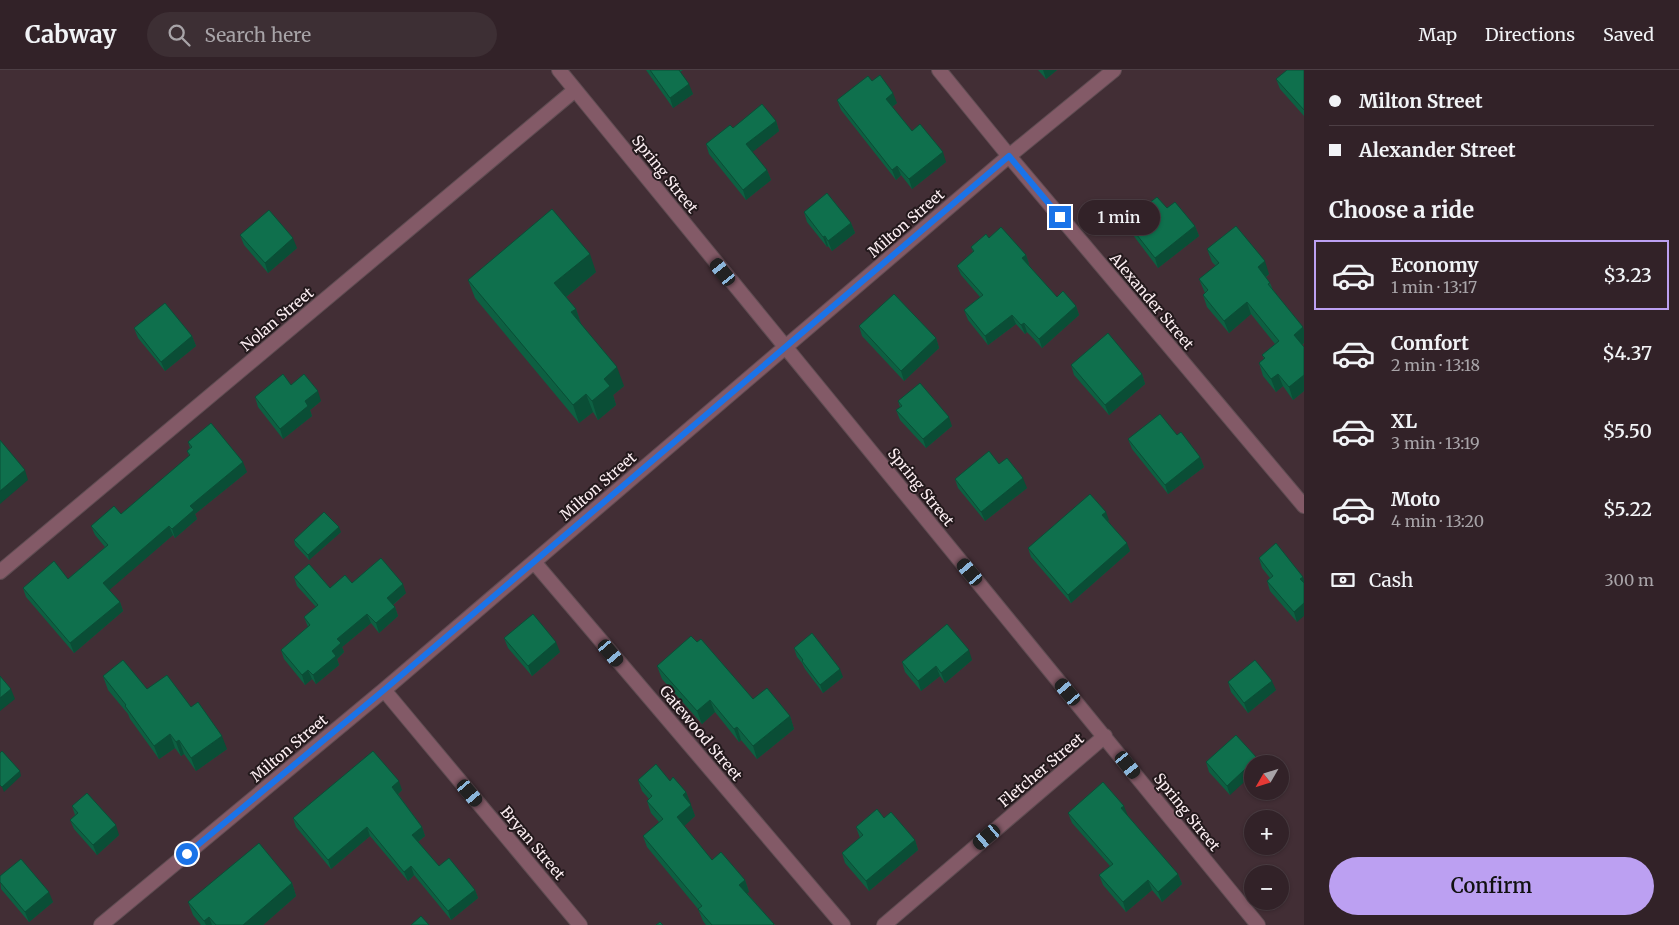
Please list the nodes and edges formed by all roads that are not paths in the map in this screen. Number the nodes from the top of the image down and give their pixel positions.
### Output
1 (559, 70) edge
2 (939, 70) edge
3 (1114, 70) edge
4 (576, 90) junction
5 (1009, 156) junction
6 (785, 348) junction
7 (1304, 506) edge
8 (534, 562) junction
9 (0, 572) edge
10 (384, 690) junction
11 (1105, 736) junction
12 (110, 922) edge
13 (580, 925) edge
14 (843, 925) edge
15 (884, 925) edge
16 (1258, 925) edge

1 - 4 street, Spring Street
2 - 5 street, Alexander Street
3 - 5 street, Milton Street
4 - 6 street, Spring Street
4 - 9 street, Nolan Street
5 - 6 street, Milton Street
5 - 7 street, Alexander Street
6 - 8 street, Milton Street
6 - 11 street, Spring Street
8 - 10 street, Milton Street
8 - 14 street, Gatewood Street
10 - 12 street, Milton Street
10 - 13 street, Bryan Street
11 - 15 street, Fletcher Street
11 - 16 street, Spring Street

